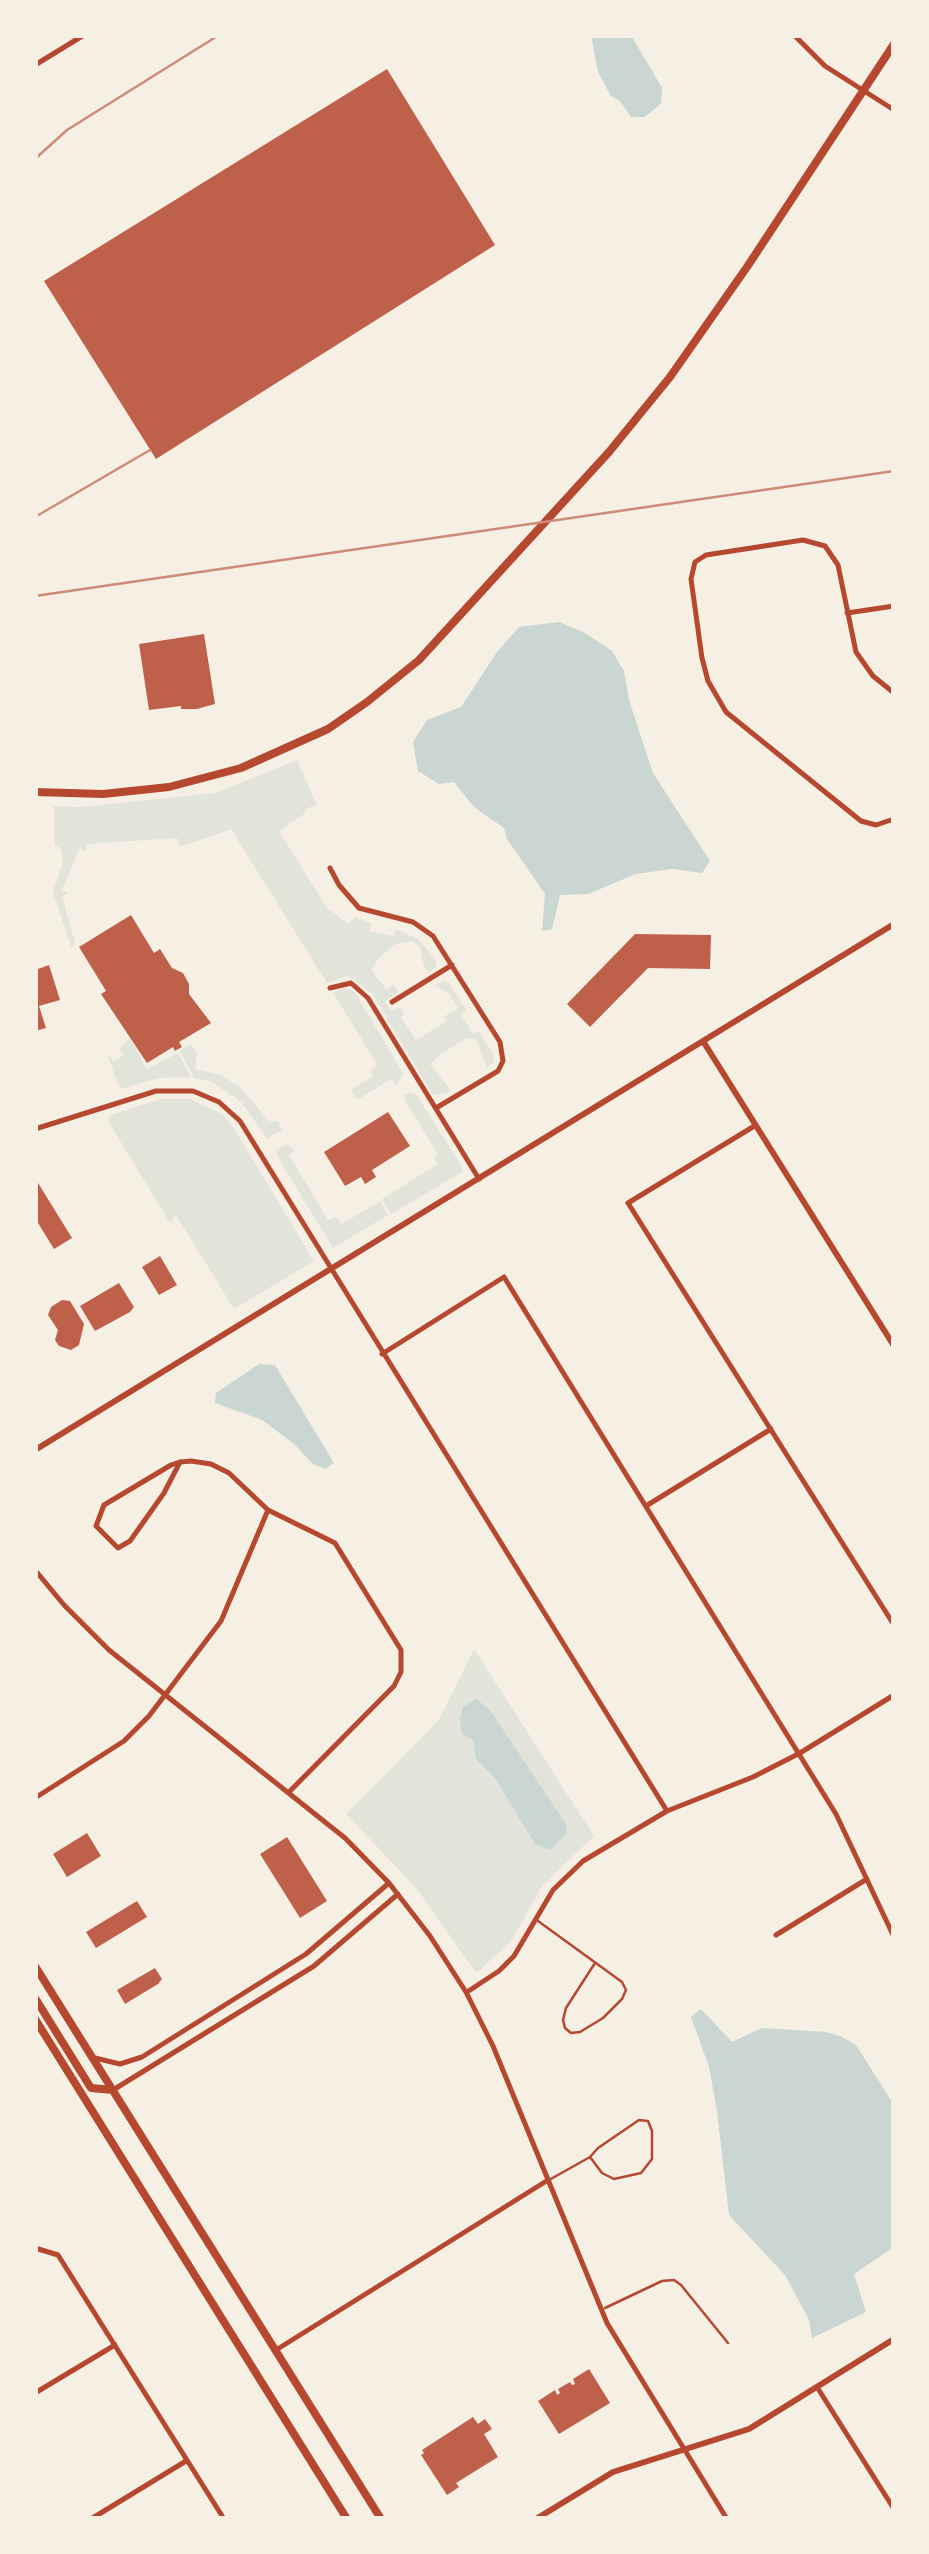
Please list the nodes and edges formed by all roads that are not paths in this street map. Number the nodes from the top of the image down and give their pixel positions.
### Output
1 (84, 35) edge
2 (794, 35) edge
3 (894, 44) edge
4 (35, 65) edge
5 (864, 90) junction
6 (894, 110) edge
7 (894, 606) edge
8 (847, 613) junction
9 (894, 693) edge
10 (35, 792) edge
11 (894, 819) edge
12 (330, 868) dead end
13 (894, 924) edge
14 (452, 965) junction
15 (330, 988) dead end
16 (392, 1002) dead end
17 (703, 1042) junction
18 (436, 1108) junction
19 (756, 1125) junction
20 (35, 1129) edge
21 (479, 1179) junction
22 (331, 1269) junction
23 (894, 1346) edge
24 (382, 1354) junction
25 (771, 1429) junction
26 (35, 1450) edge
27 (180, 1462) junction
28 (646, 1506) junction
29 (268, 1510) junction
30 (35, 1570) edge
31 (894, 1625) edge
32 (166, 1694) junction
33 (894, 1695) edge
34 (800, 1753) junction
35 (290, 1792) junction
36 (35, 1798) edge
37 (667, 1810) junction
38 (867, 1879) junction
39 (389, 1883) junction
40 (398, 1894) junction
41 (537, 1920) junction
42 (776, 1935) dead end
43 (894, 1938) edge
44 (595, 1963) junction
45 (35, 1966) edge
46 (466, 1992) junction
47 (35, 1998) edge
48 (35, 2019) edge
49 (92, 2057) junction
50 (114, 2090) junction
51 (590, 2157) junction
52 (548, 2180) junction
53 (35, 2248) edge
54 (601, 2310) junction
55 (894, 2339) edge
56 (728, 2343) dead end
57 (115, 2345) junction
58 (276, 2350) junction
59 (817, 2387) junction
60 (35, 2394) edge
61 (684, 2450) junction
62 (188, 2460) junction
63 (894, 2510) edge
64 (90, 2519) edge
65 (224, 2519) edge
66 (347, 2519) edge
67 (381, 2519) edge
68 (536, 2519) edge
69 (727, 2519) edge

1 - 4 street
2 - 5 street
3 - 5 main road
5 - 6 street
5 - 10 main road
7 - 8 street
8 - 9 street
8 - 11 street
12 - 14 street
13 - 17 street
14 - 16 street
14 - 18 street
15 - 18 street
17 - 19 street
17 - 21 street
18 - 21 street
19 - 23 street
19 - 25 street
20 - 22 street
21 - 22 street
22 - 24 street
22 - 26 street
24 - 28 street
24 - 37 street
25 - 28 street
25 - 31 street
27 - 27 street
27 - 29 street
28 - 34 street
29 - 32 street
29 - 35 street
30 - 32 street
32 - 35 street
32 - 36 street
33 - 34 street
34 - 37 street
34 - 38 street
35 - 39 street
37 - 41 street
38 - 42 street
38 - 43 street
39 - 40 street
39 - 49 street
40 - 46 street
40 - 50 street
41 - 44 lane
41 - 46 street
44 - 44 lane
45 - 49 main road
46 - 52 street
47 - 50 main road
48 - 66 main road
49 - 50 main road
50 - 58 main road
51 - 51 lane
51 - 52 lane
52 - 54 street
52 - 58 street
53 - 57 street
54 - 56 lane
54 - 61 street
55 - 59 street
57 - 60 street
57 - 62 street
58 - 67 main road
59 - 61 street
59 - 63 street
61 - 68 street
61 - 69 street
62 - 64 street
62 - 65 street

